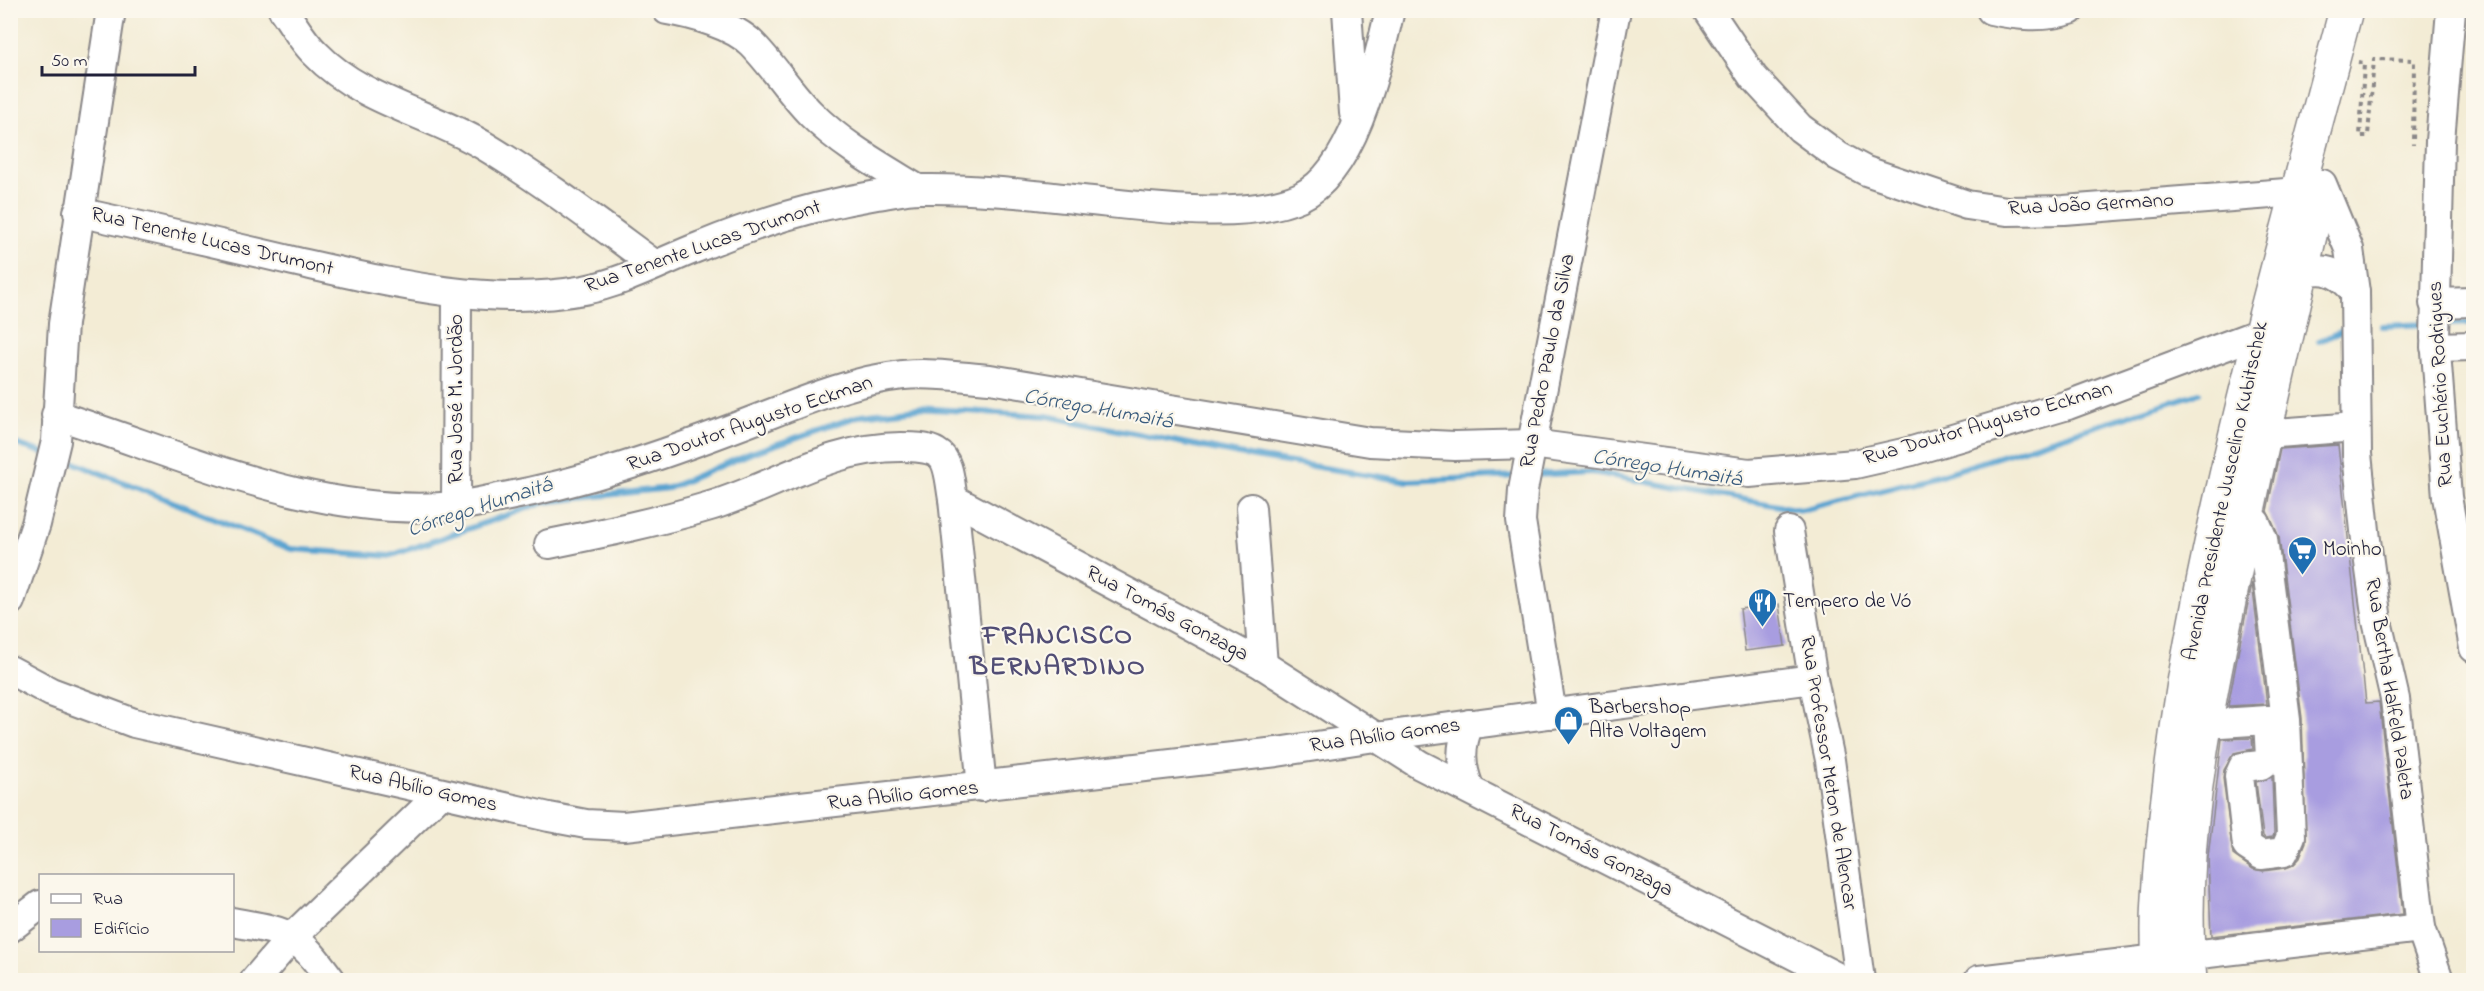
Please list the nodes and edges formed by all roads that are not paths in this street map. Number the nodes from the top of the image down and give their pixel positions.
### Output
1 (111, 10) edge
2 (283, 10) edge
3 (667, 10) edge
4 (1347, 10) edge
5 (1390, 10) edge
6 (1616, 10) edge
7 (1708, 10) edge
8 (1991, 10) edge
9 (2070, 10) edge
10 (2346, 10) edge
11 (2363, 10) edge
12 (2451, 10) edge
13 (1355, 134) junction
14 (916, 188) junction
15 (2310, 188) junction
16 (78, 212) junction
17 (655, 265) junction
18 (2288, 276) junction
19 (2355, 292) junction
20 (457, 293) junction
21 (2474, 302) edge
22 (2435, 324) junction
23 (2260, 333) junction
24 (2474, 346) edge
25 (2356, 427) junction
26 (2264, 434) junction
27 (54, 440) junction
28 (1528, 466) junction
29 (953, 499) junction
30 (456, 506) junction
31 (1251, 508) dead end
32 (2247, 514) junction
33 (1789, 531) dead end
34 (549, 544) dead end
35 (10, 601) edge
36 (2474, 648) edge
37 (1263, 665) junction
38 (10, 670) edge
39 (1813, 679) junction
40 (1552, 714) junction
41 (1469, 724) junction
42 (2205, 724) junction
43 (1375, 737) junction
44 (981, 787) junction
45 (1468, 788) junction
46 (440, 794) junction
47 (39, 906) edge
48 (234, 922) edge
49 (10, 928) edge
50 (2421, 928) junction
51 (292, 937) junction
52 (2174, 969) edge
53 (1984, 980) edge
54 (255, 981) edge
55 (331, 981) edge
56 (1843, 981) edge
57 (1860, 981) edge
58 (2439, 981) edge

1 - 16 street
2 - 17 street
3 - 14 street
4 - 13 street
5 - 13 street, Rua Tenente Lucas Drumont
6 - 28 street, Rua Pedro Paulo da Silva
7 - 15 street, Rua João Germano
8 - 9 street
10 - 15 highway, Avenida Presidente Juscelino Kubitschek
11 - 15 highway, Avenida Presidente Juscelino Kubitschek
12 - 22 street, Rua Euchério Rodrigues
13 - 14 street, Rua Tenente Lucas Drumont
14 - 17 street, Rua Tenente Lucas Drumont
15 - 18 highway, Avenida Presidente Juscelino Kubitschek
15 - 19 street, Rua Bertha Halfeld Paleta
16 - 20 street, Rua Tenente Lucas Drumont
16 - 27 street
17 - 20 street, Rua Tenente Lucas Drumont
18 - 19 street
18 - 23 highway, Avenida Presidente Juscelino Kubitschek
18 - 26 highway, Avenida Presidente Juscelino Kubitschek
19 - 25 street, Rua Bertha Halfeld Paleta
20 - 30 street, Rua José M. Jordão
21 - 22 street
22 - 24 street
22 - 36 street, Rua Euchério Rodrigues
23 - 28 street, Rua Doutor Augusto Eckman
23 - 52 highway, Avenida Presidente Juscelino Kubitschek
25 - 26 street
25 - 50 street, Rua Bertha Halfeld Paleta
26 - 32 highway, Avenida Presidente Juscelino Kubitschek
27 - 30 street, Rua Doutor Augusto Eckman
27 - 35 street
28 - 30 street, Rua Doutor Augusto Eckman
28 - 40 street, Rua Pedro Paulo da Silva
29 - 34 street
29 - 37 street, Rua Tomás Gonzaga
29 - 44 street
31 - 37 street
32 - 42 highway, Avenida Presidente Juscelino Kubitschek
32 - 42 street
33 - 39 street, Rua Professor Meton de Alencar
37 - 43 street, Rua Tomás Gonzaga
38 - 46 street, Rua Abílio Gomes
39 - 40 street, Rua Abílio Gomes
39 - 57 street, Rua Professor Meton de Alencar
40 - 41 street, Rua Abílio Gomes
41 - 43 street, Rua Abílio Gomes
41 - 45 street
42 - 52 highway, Avenida Presidente Juscelino Kubitschek
43 - 44 street, Rua Abílio Gomes
43 - 45 street, Rua Tomás Gonzaga
44 - 46 street, Rua Abílio Gomes
45 - 56 street, Rua Tomás Gonzaga
46 - 51 street
47 - 49 street
48 - 51 street
50 - 52 street
50 - 58 street, Rua Bertha Halfeld Paleta
51 - 54 street
51 - 55 street
52 - 53 street

